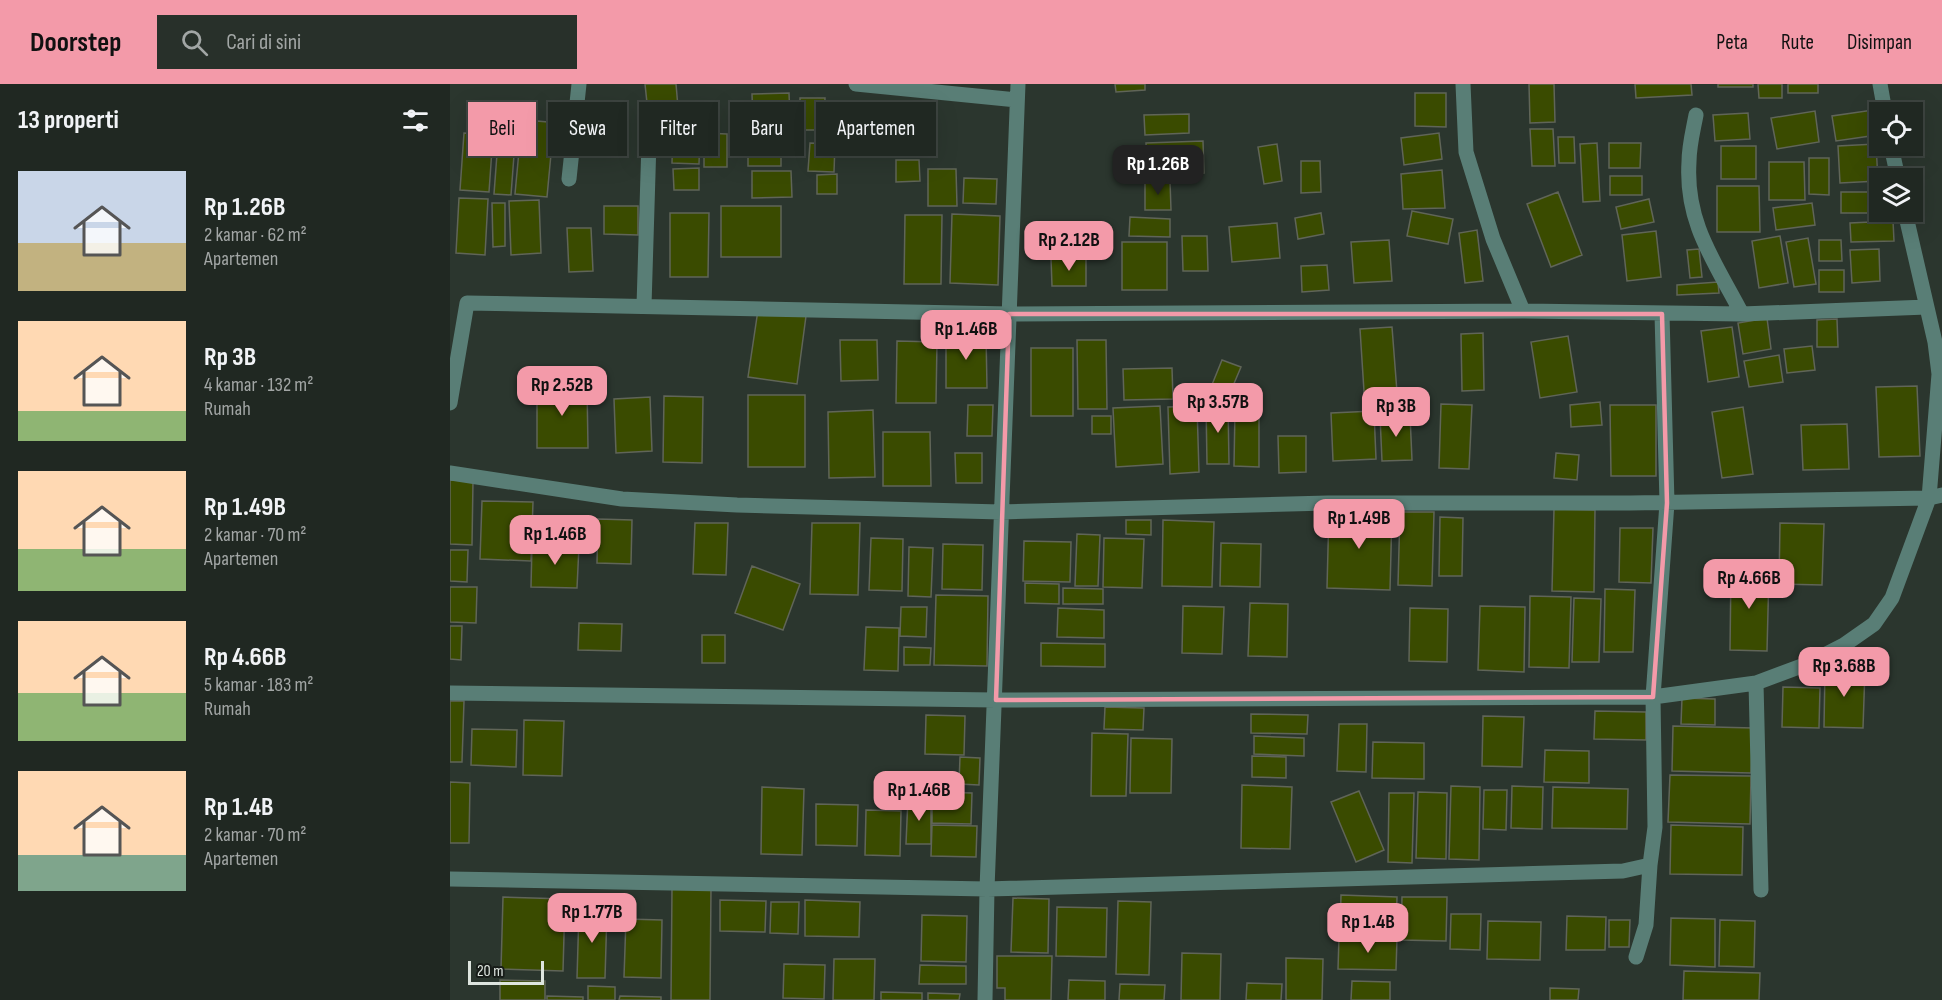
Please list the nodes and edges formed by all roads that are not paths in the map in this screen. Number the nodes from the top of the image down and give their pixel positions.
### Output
1 (579, 84) edge
2 (856, 84) edge
3 (1018, 84) edge
4 (1463, 84) edge
5 (1880, 84) edge
6 (1017, 100) junction
7 (1883, 102) edge
8 (1696, 116) dead end
9 (649, 156) edge
10 (569, 179) dead end
11 (1907, 222) edge
12 (644, 306) junction
13 (1927, 307) junction
14 (1523, 311) junction
15 (1009, 314) junction
16 (1662, 314) junction
17 (1742, 314) junction
18 (450, 403) edge
19 (450, 473) edge
20 (1936, 496) edge
21 (1667, 503) junction
22 (1001, 512) junction
23 (1756, 683) junction
24 (450, 693) edge
25 (1653, 697) junction
26 (996, 700) junction
27 (1650, 865) junction
28 (450, 879) edge
29 (987, 889) junction
30 (1761, 890) dead end
31 (1635, 957) dead end
32 (985, 1000) edge

1 - 10 street
2 - 6 street
3 - 6 street
4 - 14 street
5 - 7 street
6 - 15 street
8 - 17 street
9 - 12 street
11 - 13 street
12 - 15 street
12 - 18 street
13 - 17 street
13 - 20 street
14 - 15 street
14 - 16 street
15 - 22 street
16 - 17 street
16 - 21 street
19 - 22 street
20 - 21 street
20 - 23 street
21 - 22 street
21 - 25 street
22 - 26 street
23 - 25 street
23 - 30 street
24 - 26 street
25 - 26 street
25 - 27 street
26 - 29 street
27 - 29 street
27 - 31 street
28 - 29 street
29 - 32 street

